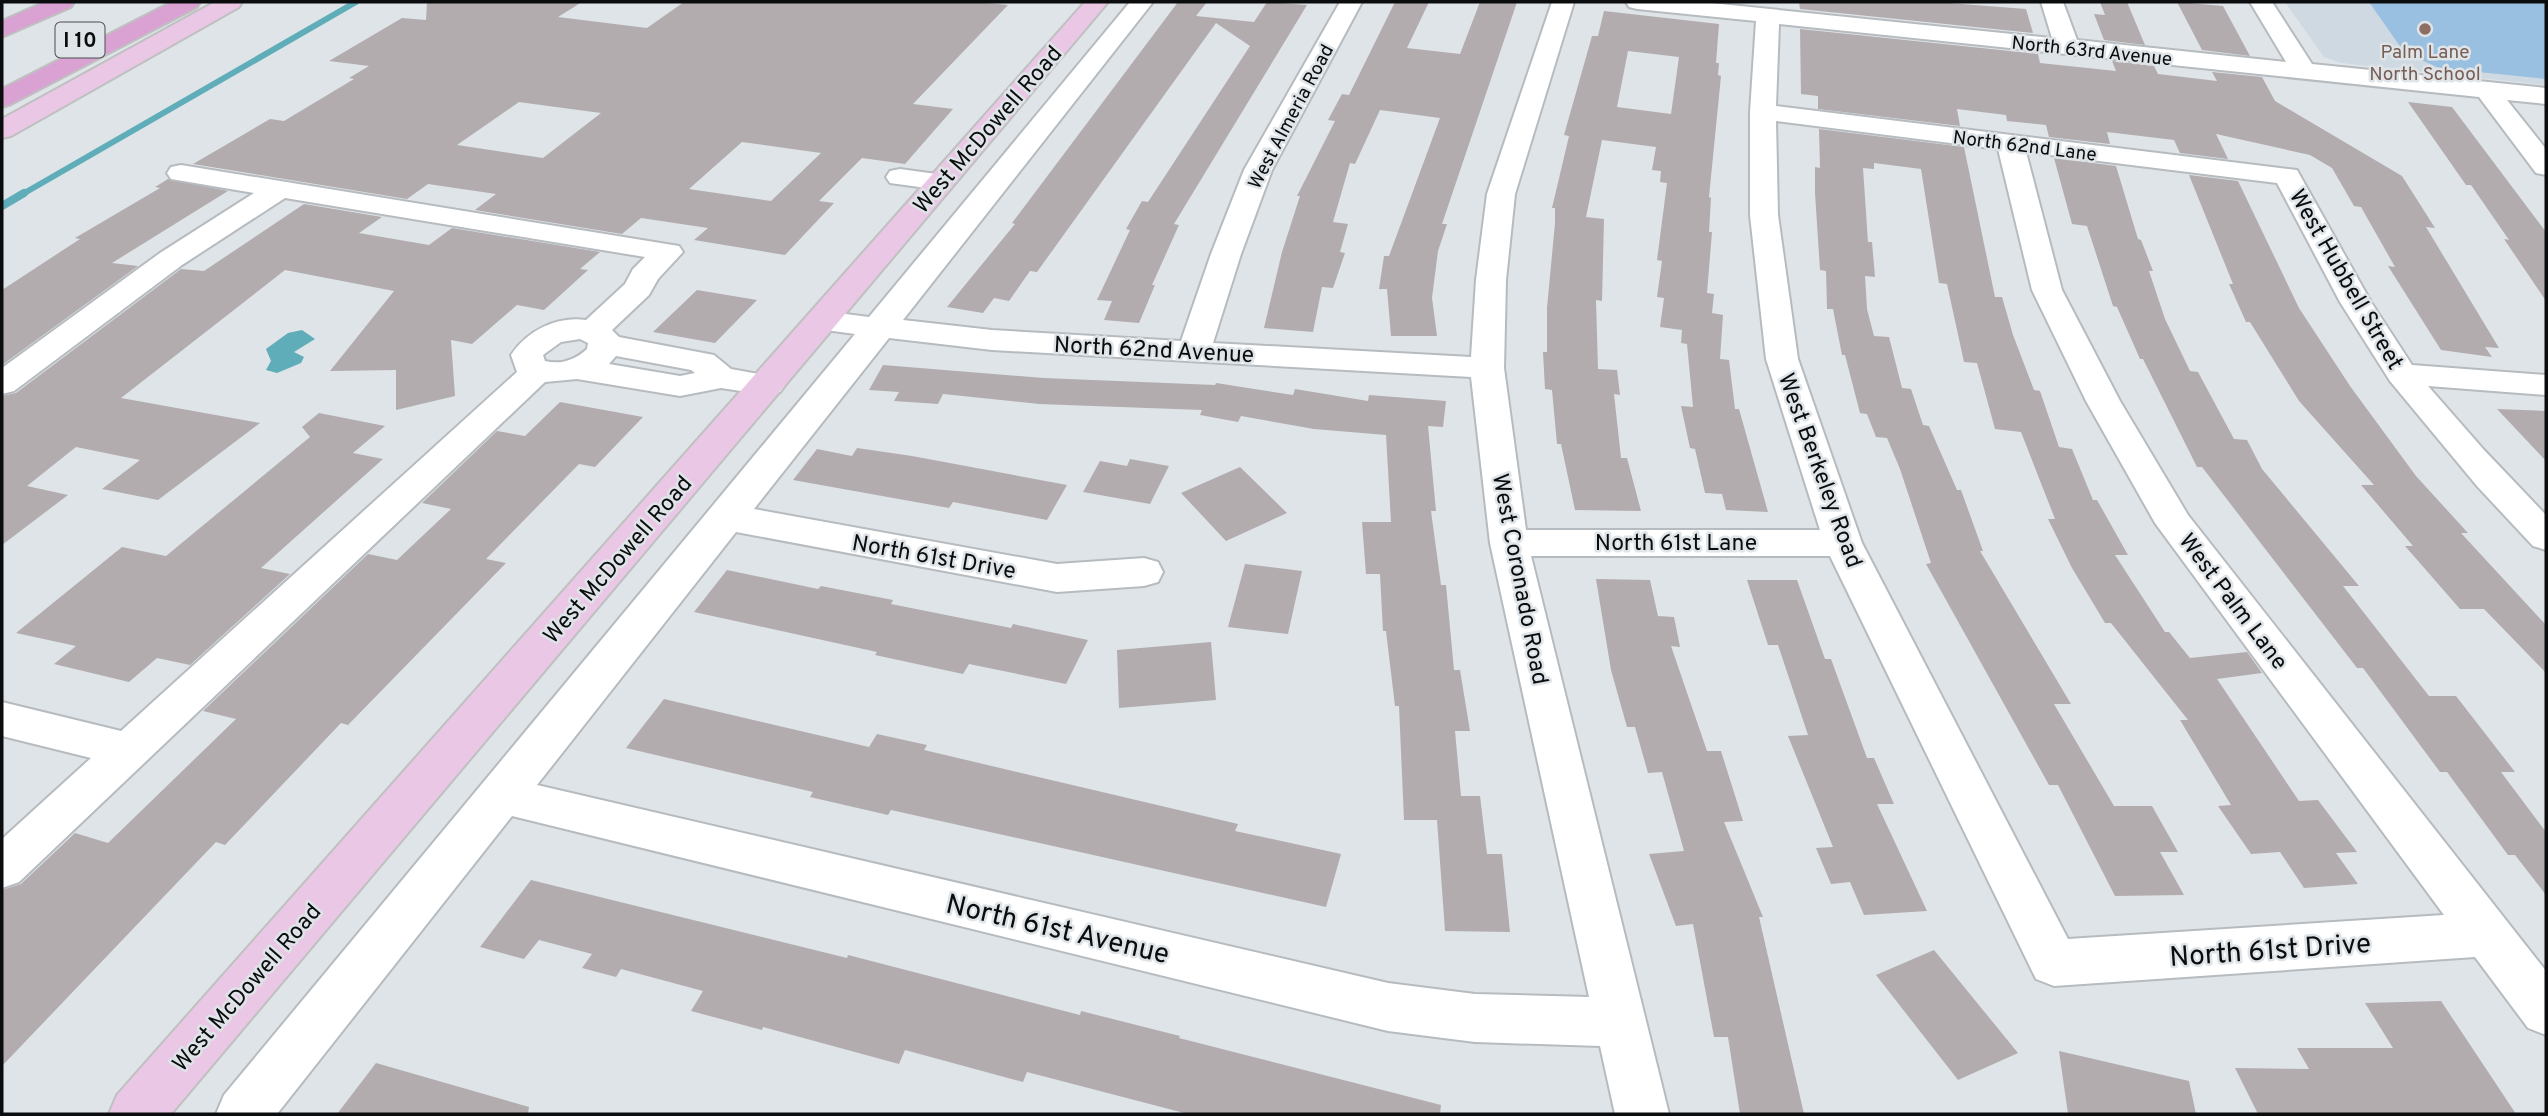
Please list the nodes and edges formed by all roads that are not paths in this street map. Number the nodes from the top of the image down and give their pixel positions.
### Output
1 (63, 2) edge
2 (159, 2) edge
3 (189, 2) edge
4 (231, 2) edge
5 (1097, 2) edge
6 (1142, 2) edge
7 (1351, 2) edge
8 (1563, 2) edge
9 (1637, 2) edge
10 (2052, 2) edge
11 (2261, 2) edge
12 (1768, 16) junction
13 (2, 30) edge
14 (2067, 47) junction
15 (2305, 72) junction
16 (2, 77) edge
17 (2487, 90) junction
18 (2546, 96) edge
19 (2, 99) edge
20 (1763, 112) junction
21 (2, 130) edge
22 (2010, 143) junction
23 (2546, 167) edge
24 (181, 173) dead end
25 (2287, 176) joint
26 (901, 177) dead end
27 (941, 182) junction
28 (279, 189) junction
29 (822, 321) junction
30 (878, 329) junction
31 (590, 335) junction
32 (1194, 352) junction
33 (1488, 368) junction
34 (557, 370) junction
35 (2402, 374) junction
36 (721, 378) junction
37 (2, 384) edge
38 (768, 385) junction
39 (2546, 385) edge
40 (726, 517) junction
41 (2546, 537) edge
42 (1509, 543) junction
43 (1843, 543) junction
44 (1144, 572) dead end
45 (2, 719) edge
46 (129, 750) junction
47 (501, 794) junction
48 (2, 868) edge
49 (2486, 934) junction
50 (2054, 963) joint
51 (2546, 1011) edge
52 (1619, 1021) junction
53 (136, 1114) edge
54 (243, 1114) edge
55 (1642, 1114) edge

1 - 13 highway, I 10
2 - 16 highway, I 10
3 - 19 highway
4 - 21 main road
5 - 27 main road, West McDowell Road
6 - 30 street, West McDowell Road
7 - 32 street, West Almeria Road
8 - 33 street, West Coronado Road
9 - 12 street, North 63rd Avenue
10 - 14 street
11 - 15 street
12 - 14 street, North 63rd Avenue
12 - 20 street, West Berkeley Road
14 - 15 street, North 63rd Avenue
15 - 17 street, North 63rd Avenue
17 - 18 street, North 63rd Avenue
17 - 23 street
20 - 22 street, North 62nd Lane
20 - 43 street, West Berkeley Road
22 - 25 street, North 62nd Lane
22 - 49 street, West Palm Lane
24 - 28 street
25 - 35 street, West Hubbell Street
26 - 27 street
27 - 29 main road, West McDowell Road
28 - 31 street
28 - 37 street
29 - 30 street, North 62nd Avenue
29 - 38 main road, West McDowell Road
30 - 32 street, North 62nd Avenue
30 - 40 street, West McDowell Road
31 - 34 street
31 - 34 street
31 - 36 street
32 - 33 street, North 62nd Avenue
33 - 42 street, West Coronado Road
34 - 36 street
34 - 46 street
35 - 39 street
35 - 41 street, West Hubbell Street
36 - 38 street
38 - 53 main road, West McDowell Road
40 - 44 street, North 61st Drive
40 - 47 street, West McDowell Road
42 - 43 street, North 61st Lane
42 - 52 street, West Coronado Road
43 - 50 street, West Berkeley Road
45 - 46 street
46 - 48 street
47 - 52 street, North 61st Avenue
47 - 54 street, West McDowell Road
49 - 50 street, North 61st Drive
49 - 51 street, West Palm Lane
52 - 55 street, West Coronado Road

